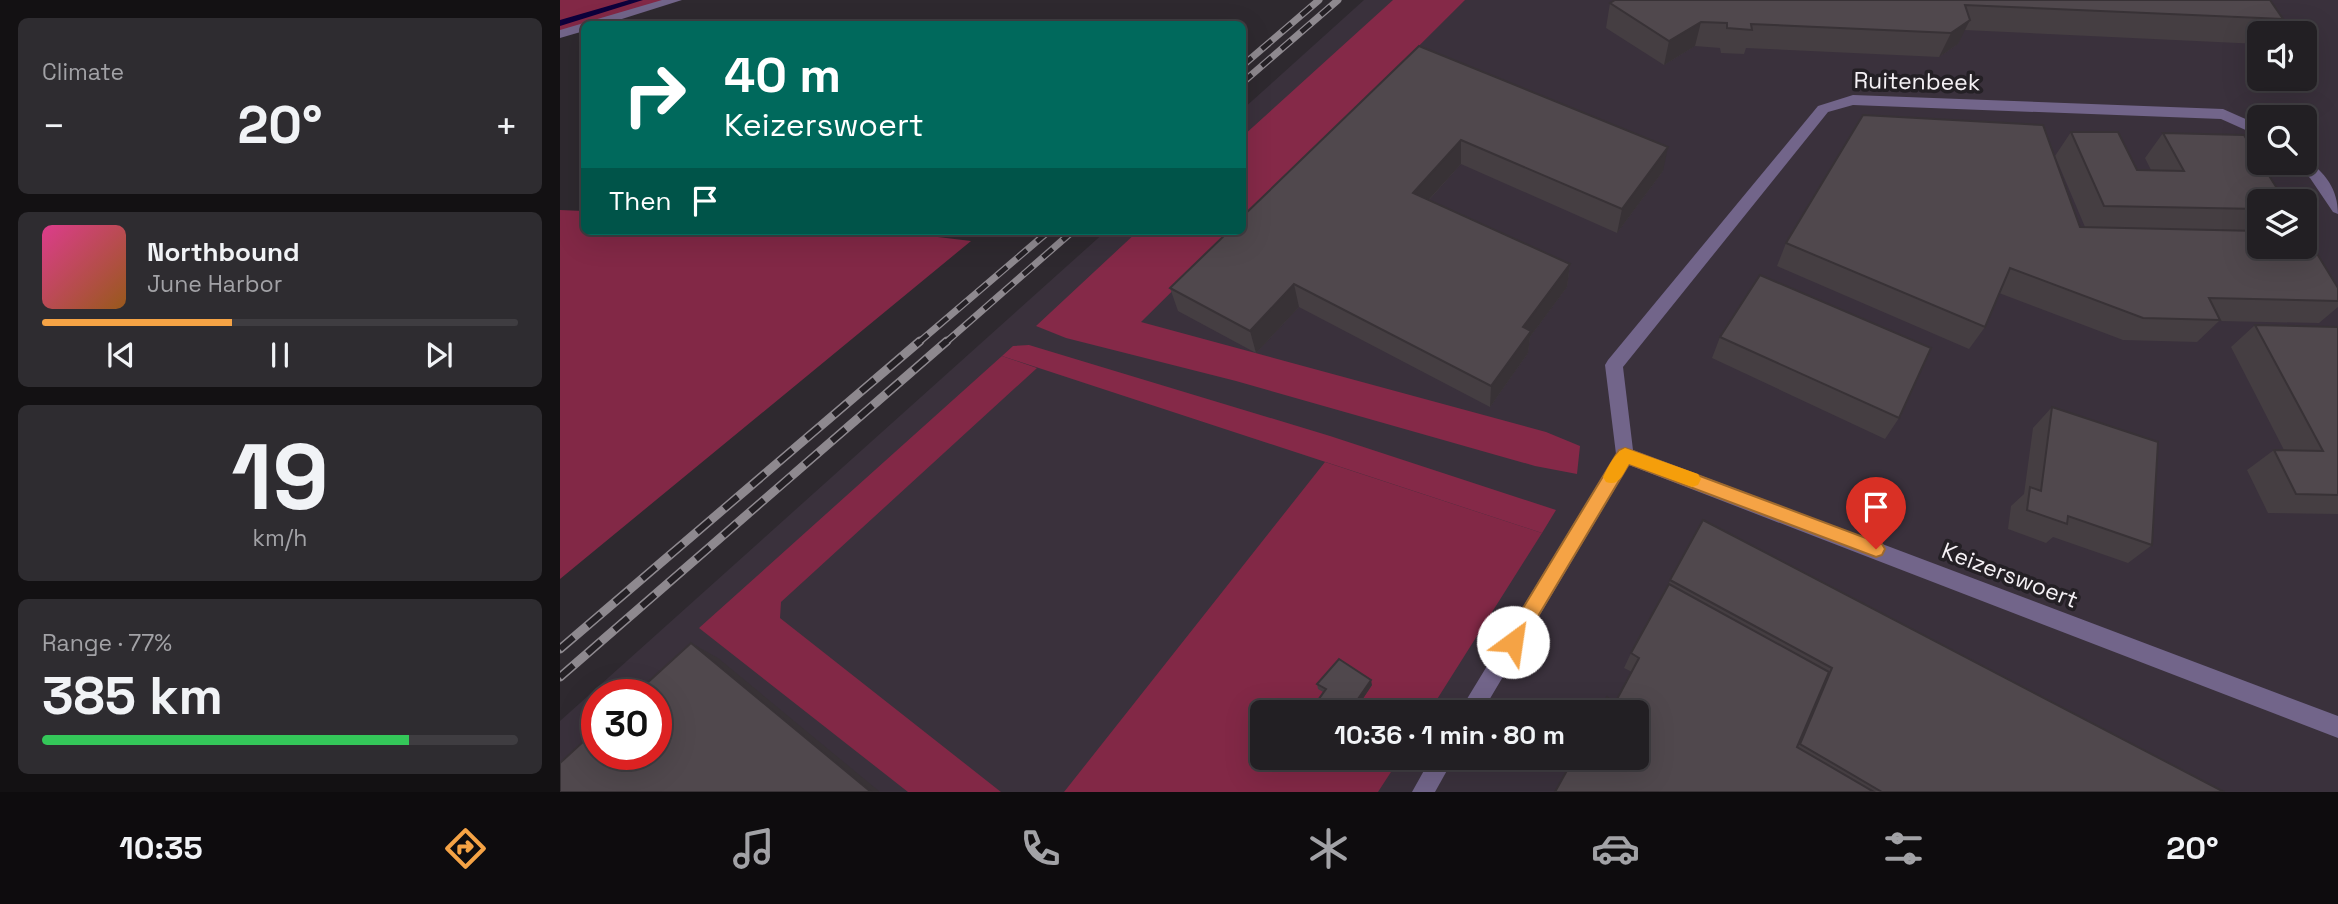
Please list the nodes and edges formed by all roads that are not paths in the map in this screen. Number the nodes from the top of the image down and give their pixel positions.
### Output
1 (676, 0) edge
2 (603, 21) edge
3 (581, 28) edge
4 (560, 34) edge
5 (2247, 125) edge
6 (2316, 175) edge
7 (2338, 208) edge
8 (1625, 455) junction
9 (1478, 700) edge
10 (2338, 727) edge
11 (1436, 770) edge
12 (1423, 792) edge

1 - 2 street
3 - 4 street
5 - 8 street, Ruitenbeek
6 - 7 street
8 - 9 street
8 - 10 street, Keizerswoert
11 - 12 street

